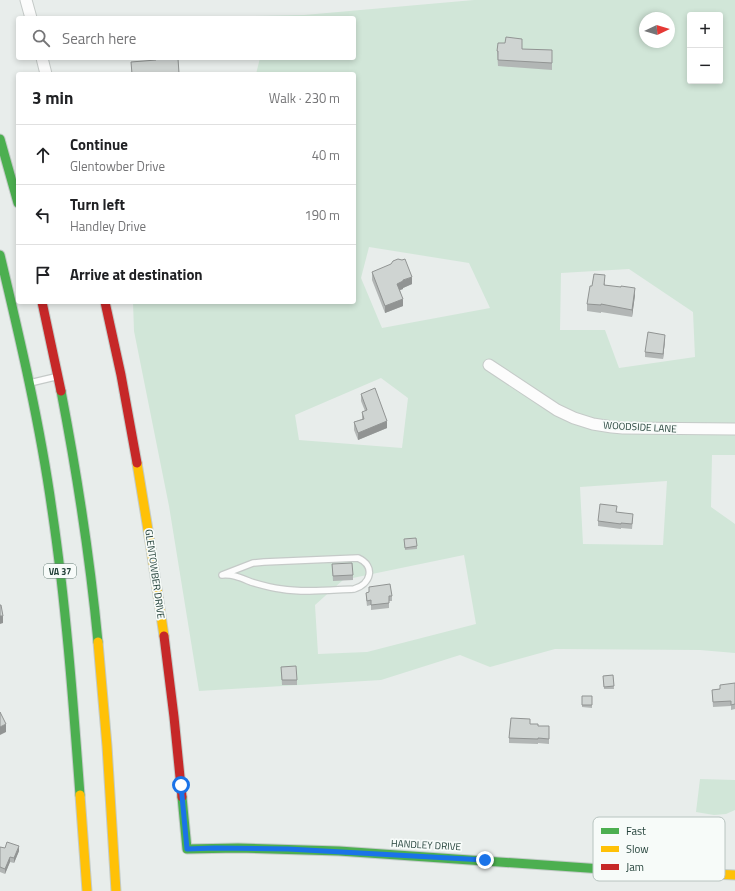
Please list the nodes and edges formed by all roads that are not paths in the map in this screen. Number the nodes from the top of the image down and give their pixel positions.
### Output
1 (26, 0) edge
2 (30, 16) edge
3 (42, 60) edge
4 (46, 72) edge
5 (0, 139) edge
6 (16, 196) edge
7 (0, 255) edge
8 (42, 304) edge
9 (105, 304) edge
10 (489, 366) dead end
11 (58, 377) junction
12 (30, 383) junction
13 (735, 429) edge
14 (227, 575) joint
15 (187, 849) joint
16 (593, 868) edge
17 (725, 875) edge
18 (735, 875) edge
19 (86, 891) edge
20 (116, 891) edge

1 - 2 street
3 - 4 street
5 - 6 main road
7 - 12 main road, VA 37
8 - 11 main road, VA 37
9 - 15 main road, GLENTOWBER DRIVE
10 - 13 street, WOODSIDE LANE
11 - 12 lane
11 - 20 main road, VA 37
12 - 19 main road, VA 37
14 - 14 lane
15 - 16 main road, HANDLEY DRIVE
17 - 18 main road, HANDLEY DRIVE

